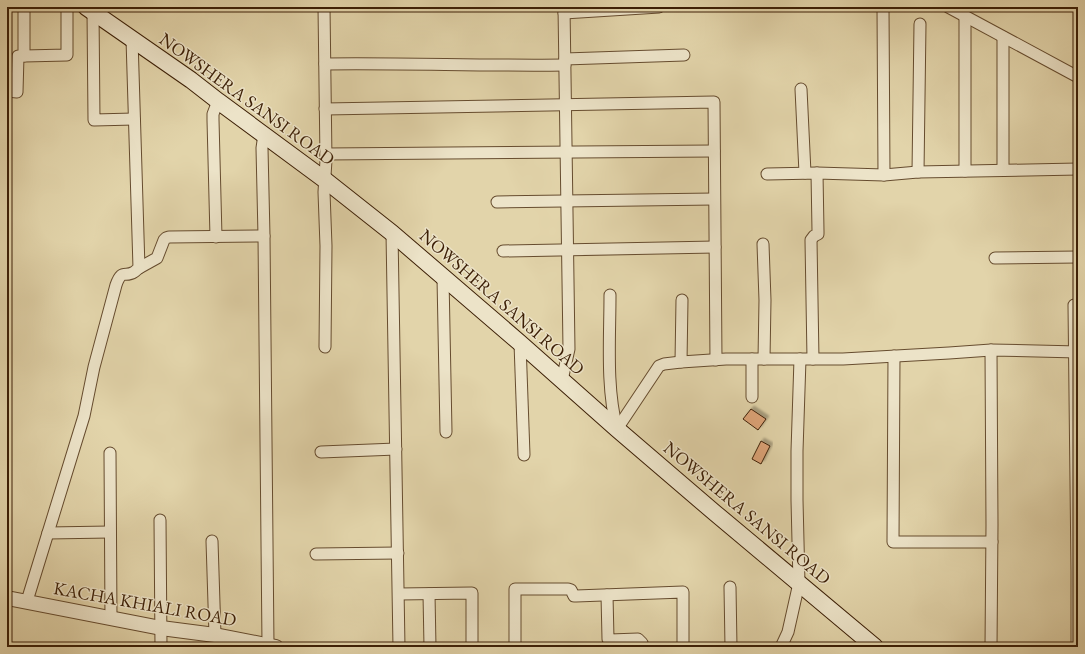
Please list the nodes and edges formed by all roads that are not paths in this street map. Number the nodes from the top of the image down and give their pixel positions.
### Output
1 (24, 7) edge
2 (67, 7) edge
3 (324, 7) edge
4 (659, 7) edge
5 (883, 7) edge
6 (948, 7) edge
7 (612, 8) edge
8 (90, 9) edge
9 (564, 10) edge
10 (965, 16) junction
11 (920, 24) dead end
12 (1003, 37) junction
13 (132, 39) junction
14 (684, 55) dead end
15 (24, 56) junction
16 (565, 62) junction
17 (324, 64) junction
18 (1078, 77) edge
19 (801, 89) dead end
20 (7, 91) edge
21 (218, 101) junction
22 (566, 104) junction
23 (325, 109) junction
24 (134, 120) junction
25 (266, 136) junction
26 (714, 151) junction
27 (566, 152) junction
28 (326, 154) junction
29 (1078, 169) edge
30 (1003, 170) junction
31 (965, 171) junction
32 (918, 172) junction
33 (805, 173) junction
34 (817, 173) junction
35 (767, 174) dead end
36 (884, 175) junction
37 (325, 180) junction
38 (714, 199) junction
39 (567, 201) junction
40 (497, 202) dead end
41 (392, 233) junction
42 (264, 236) junction
43 (216, 237) junction
44 (763, 244) dead end
45 (715, 247) junction
46 (567, 250) junction
47 (503, 251) dead end
48 (1078, 257) edge
49 (995, 258) dead end
50 (139, 268) junction
51 (443, 278) junction
52 (610, 295) dead end
53 (682, 300) dead end
54 (1078, 305) edge
55 (520, 343) junction
56 (325, 347) dead end
57 (991, 350) junction
58 (1076, 352) edge
59 (894, 356) junction
60 (758, 359) junction
61 (800, 359) junction
62 (813, 359) junction
63 (716, 360) junction
64 (681, 362) junction
65 (562, 380) junction
66 (752, 397) dead end
67 (618, 429) junction
68 (446, 432) dead end
69 (396, 450) junction
70 (321, 452) dead end
71 (110, 453) dead end
72 (524, 455) dead end
73 (160, 520) dead end
74 (110, 532) junction
75 (48, 533) junction
76 (212, 541) dead end
77 (992, 542) junction
78 (398, 553) junction
79 (316, 554) dead end
80 (799, 583) junction
81 (730, 587) dead end
82 (399, 594) junction
83 (430, 594) junction
84 (607, 595) junction
85 (7, 598) edge
86 (27, 601) junction
87 (111, 618) junction
88 (161, 628) junction
89 (215, 635) junction
90 (870, 645) edge
91 (272, 646) edge
92 (161, 647) edge
93 (400, 647) edge
94 (430, 647) edge
95 (472, 647) edge
96 (515, 647) edge
97 (642, 647) edge
98 (683, 647) edge
99 (731, 647) edge
100 (781, 647) edge
101 (991, 647) edge
102 (1077, 647) edge

1 - 15 street
2 - 15 street
3 - 17 street
4 - 7 street
5 - 36 street
6 - 10 street
7 - 9 street
8 - 13 main road, NOWSHERA SANSI ROAD
8 - 24 street
9 - 16 street
10 - 12 street
10 - 31 street
11 - 32 street
12 - 18 street
12 - 30 street
13 - 21 main road, NOWSHERA SANSI ROAD
13 - 24 street
14 - 16 street
15 - 20 street
16 - 17 street
16 - 22 street
17 - 23 street
19 - 33 street
21 - 25 main road, NOWSHERA SANSI ROAD
21 - 43 street
22 - 23 street
22 - 26 street
22 - 27 street
23 - 28 street
24 - 50 street
25 - 37 main road, NOWSHERA SANSI ROAD
25 - 42 street
26 - 27 street
26 - 38 street
27 - 28 street
27 - 39 street
28 - 37 street
29 - 30 street
30 - 31 street
31 - 32 street
32 - 36 street
33 - 34 street
33 - 35 street
34 - 36 street
34 - 62 street
37 - 41 main road, NOWSHERA SANSI ROAD
37 - 56 street
38 - 39 street
38 - 45 street
39 - 40 street
39 - 46 street
41 - 51 main road, NOWSHERA SANSI ROAD
41 - 69 street
42 - 43 street
42 - 91 street
43 - 50 street
44 - 60 street
45 - 46 street
45 - 63 street
46 - 47 street
46 - 65 street
48 - 49 street
50 - 75 street
51 - 55 main road, NOWSHERA SANSI ROAD
51 - 68 street
52 - 67 street
53 - 64 street
54 - 58 street
55 - 65 main road, NOWSHERA SANSI ROAD
55 - 72 street
57 - 58 street
57 - 59 street
57 - 77 street
58 - 102 street
59 - 62 street
59 - 77 street
60 - 61 street
60 - 63 street
60 - 66 street
61 - 62 street
61 - 80 street
63 - 64 street
64 - 67 street
65 - 67 main road, NOWSHERA SANSI ROAD
67 - 80 main road, NOWSHERA SANSI ROAD
69 - 70 street
69 - 78 street
71 - 74 street
73 - 88 street
74 - 75 street
74 - 87 street
75 - 86 street
76 - 89 street
77 - 101 street
78 - 79 street
78 - 82 street
80 - 90 main road, NOWSHERA SANSI ROAD
80 - 100 street
81 - 99 street
82 - 83 street
82 - 93 street
83 - 94 street
83 - 95 street
84 - 96 street
84 - 97 street
84 - 98 street
85 - 86 street, KACHA KHIALI ROAD
86 - 87 street, KACHA KHIALI ROAD
87 - 88 street, KACHA KHIALI ROAD
88 - 89 street, KACHA KHIALI ROAD
88 - 92 street
89 - 91 street, KACHA KHIALI ROAD

